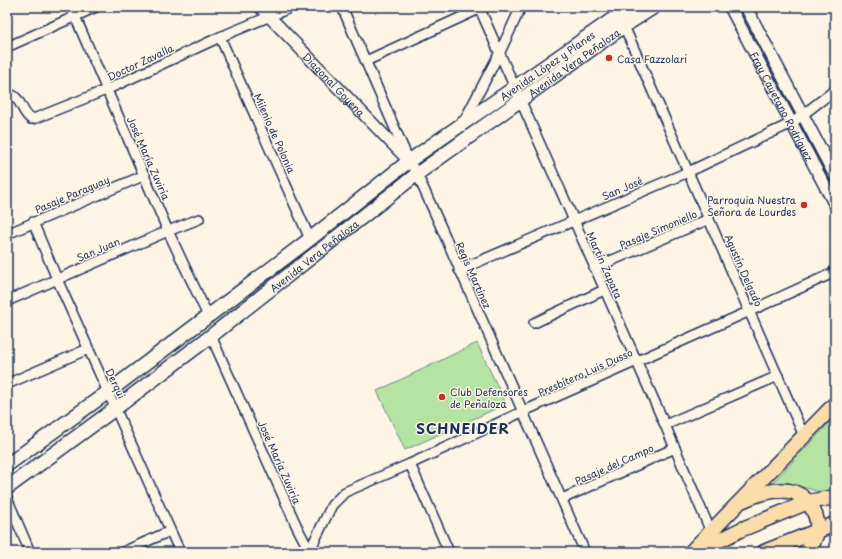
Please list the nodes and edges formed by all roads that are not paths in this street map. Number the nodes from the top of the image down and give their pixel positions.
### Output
1 (71, 7) edge
2 (96, 7) edge
3 (260, 7) edge
4 (292, 7) edge
5 (342, 7) edge
6 (521, 7) edge
7 (630, 7) edge
8 (654, 7) edge
9 (730, 7) edge
10 (746, 7) edge
11 (479, 8) edge
12 (75, 16) junction
13 (269, 17) junction
14 (624, 26) junction
15 (220, 37) junction
16 (7, 47) edge
17 (499, 54) junction
18 (366, 61) junction
19 (514, 87) junction
20 (106, 90) junction
21 (835, 90) edge
22 (7, 94) edge
23 (520, 100) junction
24 (803, 115) junction
25 (464, 122) junction
26 (792, 123) junction
27 (409, 161) junction
28 (688, 172) junction
29 (417, 174) junction
30 (145, 175) junction
31 (835, 176) edge
32 (835, 205) edge
33 (199, 219) dead end
34 (709, 219) junction
35 (573, 221) junction
36 (33, 222) junction
37 (168, 231) junction
38 (7, 234) edge
39 (310, 239) junction
40 (594, 268) junction
41 (459, 270) junction
42 (835, 272) edge
43 (57, 279) junction
44 (604, 290) junction
45 (7, 301) edge
46 (750, 312) junction
47 (208, 316) junction
48 (534, 323) dead end
49 (211, 336) junction
50 (88, 349) junction
51 (636, 362) junction
52 (778, 376) junction
53 (7, 384) edge
54 (108, 392) junction
55 (835, 404) edge
56 (116, 408) junction
57 (524, 411) junction
58 (665, 425) junction
59 (804, 436) junction
60 (675, 448) junction
61 (410, 464) junction
62 (7, 465) edge
63 (7, 488) edge
64 (789, 492) junction
65 (835, 496) edge
66 (7, 498) edge
67 (562, 499) junction
68 (808, 502) junction
69 (736, 505) junction
70 (835, 524) edge
71 (817, 530) junction
72 (170, 531) junction
73 (711, 532) junction
74 (30, 552) edge
75 (123, 552) edge
76 (180, 552) edge
77 (310, 552) edge
78 (449, 552) edge
79 (585, 552) edge
80 (691, 552) edge
81 (702, 552) edge
82 (764, 552) edge
83 (806, 552) edge

1 - 12 street, José María Zuviría
2 - 12 street
3 - 13 street, Diagonal Goyena
4 - 13 street, Doctor Zavalla
5 - 18 street, Regis Martínez
6 - 17 street
7 - 19 main road, Avenida López y Planes
8 - 14 main road
9 - 26 street, Fray Cayetano Rodríguez
10 - 24 street, Fray Cayetano Rodríguez
11 - 17 street, Martín Zapata
11 - 18 street
12 - 16 street
12 - 20 street, José María Zuviría
13 - 15 street, Doctor Zavalla
13 - 27 street, Diagonal Goyena
14 - 23 main road, Avenida Vera Peñaloza
14 - 28 street, Agustín Delgado
15 - 20 street, Doctor Zavalla
15 - 39 street, Milenio de Polonia
17 - 19 street, Martín Zapata
17 - 25 street
18 - 27 street, Regis Martínez
19 - 23 street, Martín Zapata
19 - 25 main road, Avenida López y Planes
20 - 22 street, Doctor Zavalla
20 - 30 street, José María Zuviría
21 - 24 street, San José
23 - 29 main road, Avenida Vera Peñaloza
23 - 35 street, Martín Zapata
24 - 26 street, San José
24 - 31 street, Fray Cayetano Rodríguez
25 - 27 main road, Avenida Vera Peñaloza
26 - 28 street, San José
26 - 32 street, Fray Cayetano Rodríguez
27 - 29 street, Regis Martínez
27 - 39 main road, Avenida Vera Peñaloza
28 - 34 street, Agustín Delgado
28 - 35 street, San José
29 - 41 street, Regis Martínez
29 - 49 main road, Avenida Vera Peñaloza
30 - 36 street, Pasaje Paraguay
30 - 37 street, José María Zuviría
33 - 37 street, San Juan
34 - 40 street, Pasaje Simoniello
34 - 46 street, Agustín Delgado
35 - 40 street, Martín Zapata
35 - 41 street, San José
36 - 38 street, Pasaje Paraguay
36 - 43 street, Derqui
37 - 43 street, San Juan
37 - 47 street, José María Zuviría
39 - 47 main road, Avenida Vera Peñaloza
40 - 44 street, Martín Zapata
41 - 57 street, Regis Martínez
42 - 46 street, Presbítero Luis Dusso
43 - 45 street, San Juan
43 - 50 street, Derqui
44 - 48 street
44 - 51 street, Martín Zapata
46 - 51 street, Presbítero Luis Dusso
46 - 52 street, Agustín Delgado
47 - 54 main road, Avenida Vera Peñaloza
49 - 56 main road, Avenida Vera Peñaloza
49 - 77 street, José María Zuviría
50 - 53 street
50 - 54 street, Derqui
51 - 57 street, Presbítero Luis Dusso
51 - 58 street, Martín Zapata
52 - 58 street
52 - 59 street, Agustín Delgado
54 - 56 street, Derqui
54 - 62 main road, Avenida Vera Peñaloza
55 - 59 main road
56 - 63 main road, Avenida Vera Peñaloza
56 - 72 street, Derqui
57 - 61 street, Presbítero Luis Dusso
57 - 67 street, Regis Martínez
58 - 60 street, Martín Zapata
59 - 69 main road
60 - 67 street, Pasaje del Campo
60 - 73 street, Martín Zapata
61 - 77 street, Presbítero Luis Dusso
61 - 78 street
64 - 65 main road
64 - 68 main road
64 - 69 main road
65 - 68 main road
66 - 74 street
67 - 79 street, Regis Martínez
68 - 71 main road
68 - 81 main road
69 - 73 main road
70 - 71 main road
71 - 82 main road
71 - 83 main road
72 - 75 street
72 - 76 street, Derqui
73 - 80 main road
73 - 81 main road

